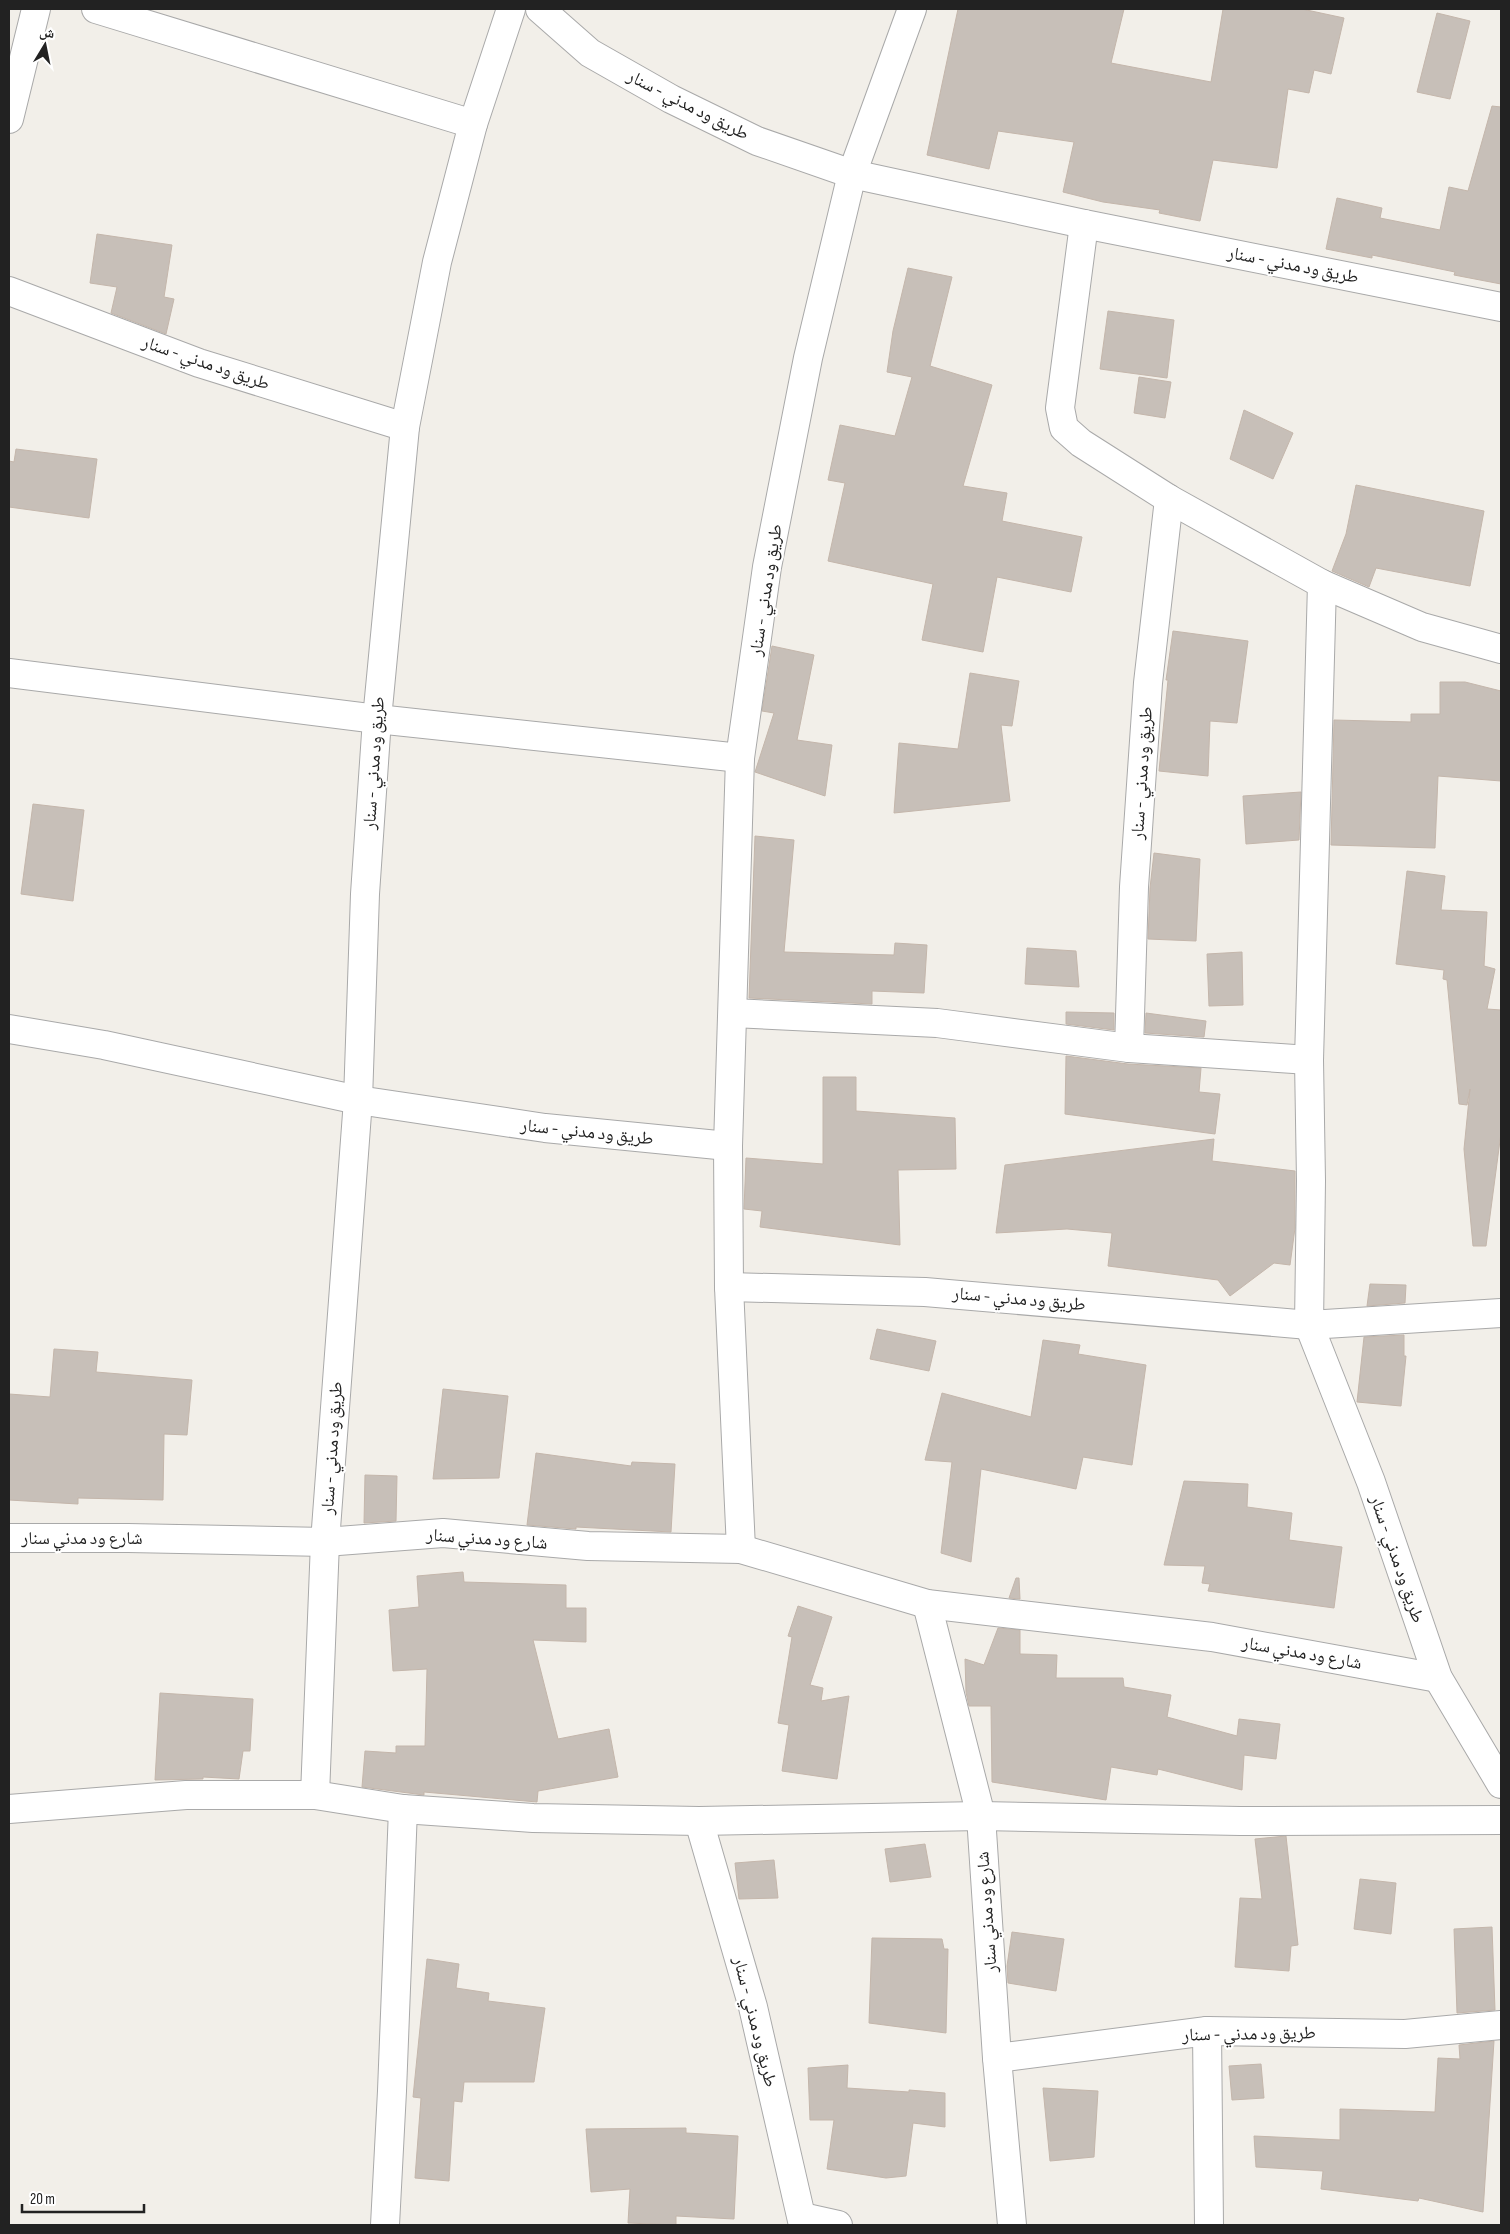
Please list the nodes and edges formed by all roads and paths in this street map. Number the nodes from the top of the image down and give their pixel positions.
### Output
1 (36, 9) edge
2 (96, 9) edge
3 (511, 9) edge
4 (540, 9) edge
5 (912, 9) edge
6 (9, 119) edge
7 (473, 124) junction
8 (852, 174) junction
9 (1084, 224) junction
10 (9, 291) edge
11 (1501, 307) edge
12 (405, 427) junction
13 (1169, 499) junction
14 (1322, 584) junction
15 (1501, 649) edge
16 (9, 673) edge
17 (377, 719) junction
18 (740, 758) junction
19 (733, 1013) junction
20 (9, 1029) edge
21 (1129, 1048) junction
22 (1309, 1060) junction
23 (358, 1100) junction
24 (728, 1146) junction
25 (730, 1287) junction
26 (1501, 1313) edge
27 (1309, 1325) junction
28 (9, 1538) edge
29 (325, 1542) junction
30 (741, 1549) junction
31 (927, 1604) junction
32 (1438, 1678) junction
33 (1501, 1784) edge
34 (315, 1796) junction
35 (9, 1809) edge
36 (402, 1809) junction
37 (981, 1816) junction
38 (1501, 1820) edge
39 (699, 1821) junction
40 (1501, 2025) edge
41 (1207, 2031) junction
42 (997, 2058) junction
43 (802, 2221) edge
44 (385, 2225) edge
45 (838, 2225) edge
46 (1012, 2225) edge
47 (1209, 2225) edge

1 - 6 street
2 - 7 street
3 - 7 street, طريق ود مدني - سنار
4 - 8 street, طريق ود مدني - سنار
5 - 8 street, طريق ود مدني - سنار
7 - 12 street, طريق ود مدني - سنار
8 - 9 street, طريق ود مدني - سنار
8 - 18 street, طريق ود مدني - سنار
9 - 11 street, طريق ود مدني - سنار
9 - 13 street
10 - 12 street, طريق ود مدني - سنار
12 - 17 street, طريق ود مدني - سنار
13 - 14 street
13 - 21 street, طريق ود مدني - سنار
14 - 15 street
14 - 22 street, طريق ود مدني - سنار
16 - 17 street
17 - 18 street
17 - 23 street, طريق ود مدني - سنار
18 - 19 street, طريق ود مدني - سنار
19 - 21 street
19 - 24 street, طريق ود مدني - سنار
20 - 23 street, طريق ود مدني - سنار
21 - 22 street
22 - 27 street, طريق ود مدني - سنار
23 - 24 street, طريق ود مدني - سنار
23 - 29 street, طريق ود مدني - سنار
24 - 25 street, طريق ود مدني - سنار
25 - 27 street, طريق ود مدني - سنار
25 - 30 street, طريق ود مدني - سنار
26 - 27 street, طريق ود مدني - سنار
27 - 32 street, طريق ود مدني - سنار
28 - 29 street, شارع ود مدني سنار
29 - 30 street, شارع ود مدني سنار
29 - 34 street, طريق ود مدني - سنار
30 - 31 street, شارع ود مدني سنار
31 - 32 street, شارع ود مدني سنار
31 - 37 street, شارع ود مدني سنار
32 - 33 street, طريق ود مدني - سنار
34 - 35 street
34 - 36 street
36 - 39 street
36 - 44 street
37 - 38 street
37 - 39 street
37 - 42 street, شارع ود مدني سنار
39 - 43 street, طريق ود مدني - سنار
40 - 41 street, طريق ود مدني - سنار
41 - 42 street, طريق ود مدني - سنار
41 - 47 street
42 - 46 street, شارع ود مدني سنار
43 - 45 street

